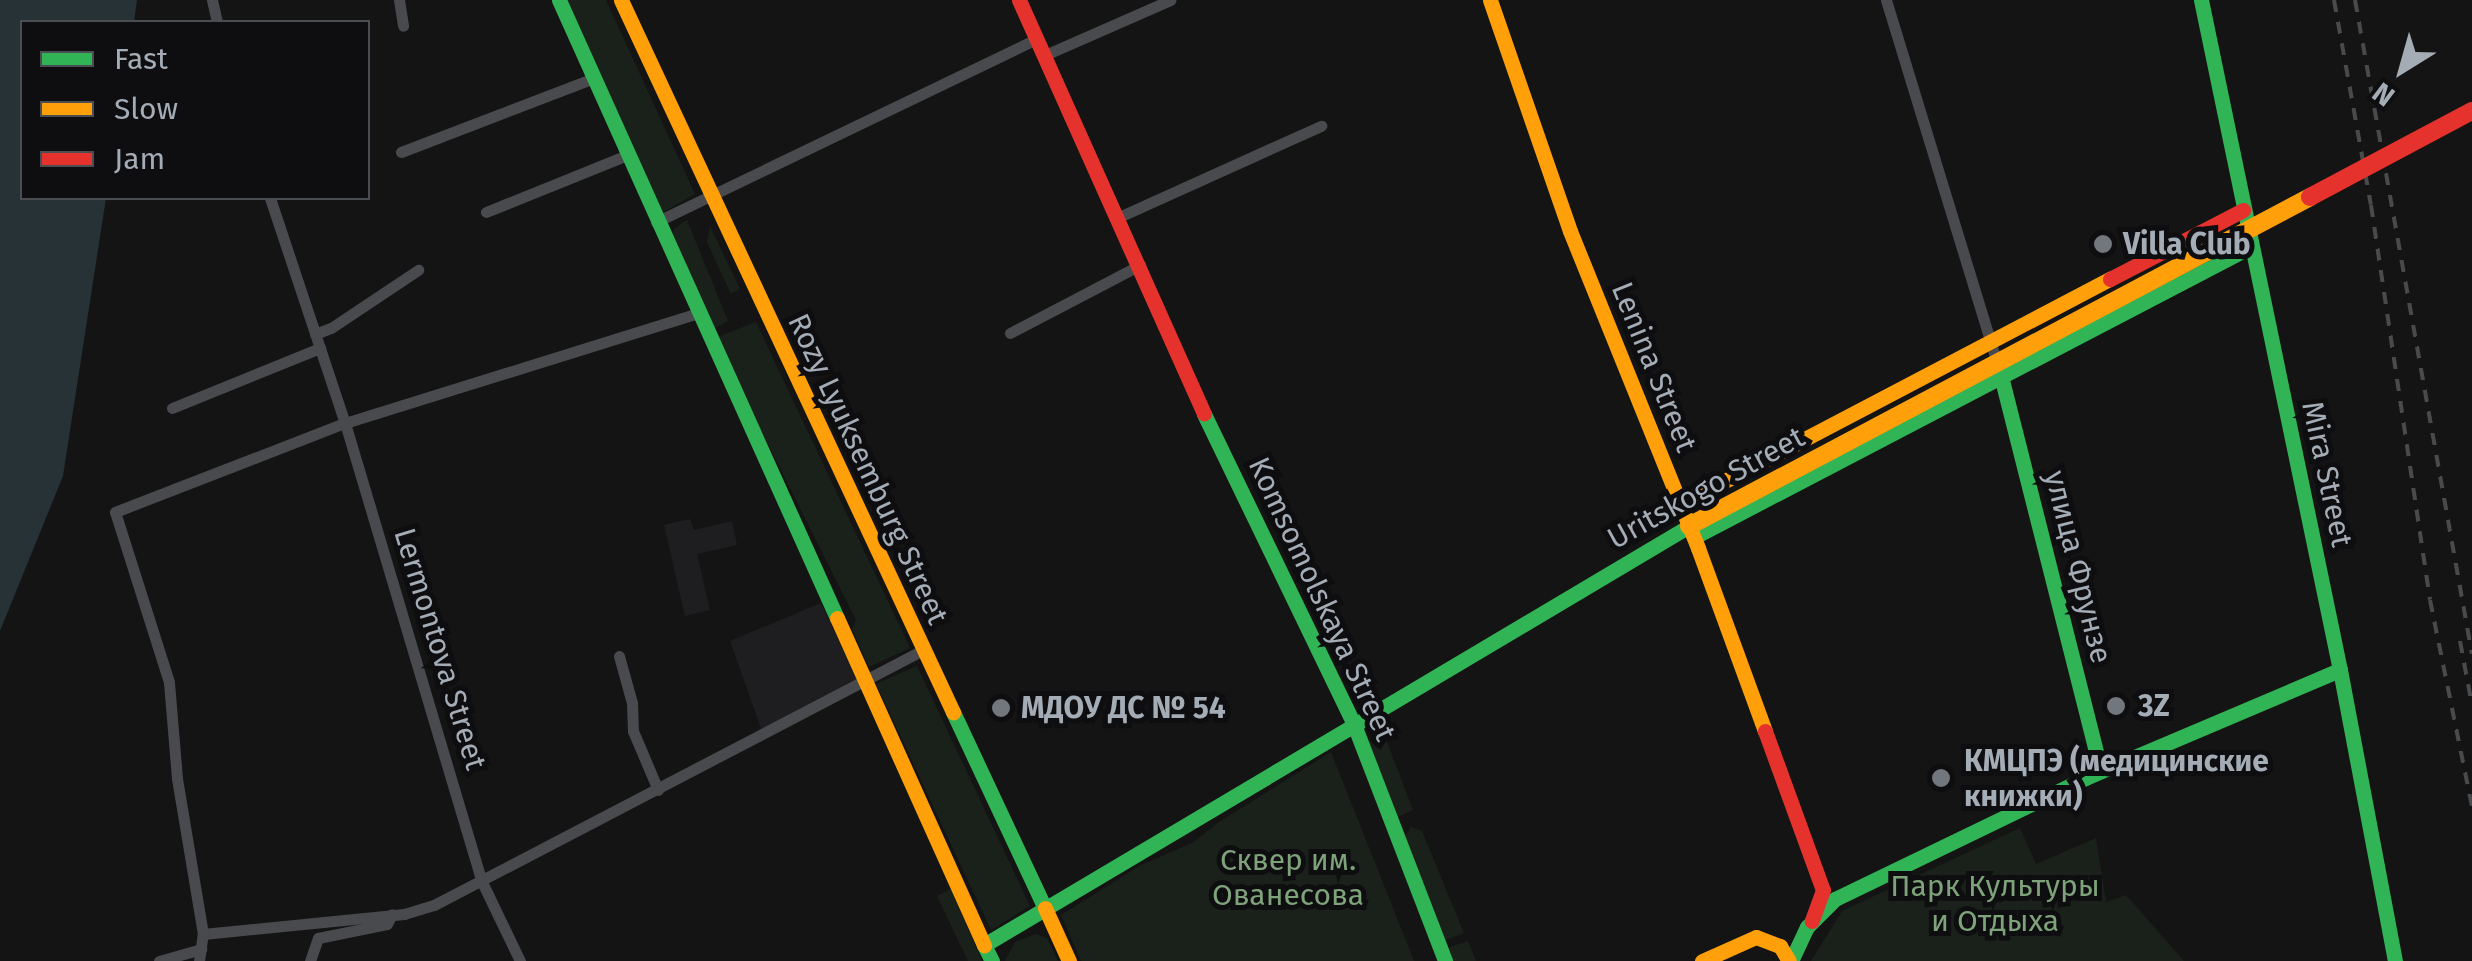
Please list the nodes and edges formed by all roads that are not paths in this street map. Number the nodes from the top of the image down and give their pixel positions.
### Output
1 (398, 0) edge
2 (560, 0) edge
3 (621, 0) edge
4 (1020, 0) edge
5 (1170, 0) edge
6 (1490, 0) edge
7 (1886, 0) edge
8 (2201, 0) edge
9 (404, 26) dead end
10 (1041, 47) junction
11 (594, 78) junction
12 (2472, 111) edge
13 (1321, 126) dead end
14 (401, 152) dead end
15 (627, 155) junction
16 (710, 194) junction
17 (271, 200) edge
18 (2243, 210) junction
19 (486, 212) dead end
20 (1119, 217) junction
21 (656, 222) junction
22 (2250, 246) junction
23 (1140, 265) junction
24 (418, 270) dead end
25 (698, 313) junction
26 (316, 334) junction
27 (1010, 334) dead end
28 (1990, 342) junction
29 (320, 348) junction
30 (2001, 376) junction
31 (172, 408) dead end
32 (345, 423) junction
33 (1679, 505) junction
34 (1691, 531) junction
35 (922, 650) junction
36 (619, 656) dead end
37 (2340, 670) junction
38 (866, 678) junction
39 (1353, 722) junction
40 (2101, 772) junction
41 (658, 790) junction
42 (482, 882) junction
43 (1045, 908) junction
44 (392, 914) junction
45 (1812, 921) junction
46 (203, 934) junction
47 (988, 953) edge
48 (200, 955) edge
49 (158, 961) edge
50 (310, 961) edge
51 (520, 961) edge
52 (1069, 961) edge
53 (1445, 961) edge
54 (1702, 961) edge
55 (1790, 961) edge
56 (2395, 961) edge

1 - 9 street
2 - 11 main road
3 - 16 main road, Rozy Lyuksemburg Street
4 - 10 main road, Komsomolskaya Street
5 - 10 street
6 - 33 main road, Lenina Street
7 - 28 street
8 - 18 main road, Mira Street
10 - 16 street
10 - 20 main road, Komsomolskaya Street
11 - 14 street
11 - 15 main road
12 - 34 main road, Uritskogo Street, bridge
13 - 20 street
15 - 19 street
15 - 21 main road
16 - 21 street
16 - 35 main road, Rozy Lyuksemburg Street
17 - 26 street, Lermontova Street
18 - 22 main road, Mira Street
18 - 28 main road, Uritskogo Street
20 - 23 main road, Komsomolskaya Street
21 - 25 main road
22 - 30 main road, Uritskogo Street
22 - 37 main road, Mira Street
23 - 27 street
23 - 39 main road, Komsomolskaya Street
24 - 26 street
25 - 32 street
25 - 38 main road
26 - 29 street, Lermontova Street
28 - 30 street
28 - 33 main road, Uritskogo Street
29 - 31 street
29 - 32 street, Lermontova Street
30 - 34 main road, Uritskogo Street
30 - 40 main road, улица Фрунзе
32 - 42 street, Lermontova Street
32 - 46 street
33 - 34 main road, Lenina Street
34 - 39 main road, Uritskogo Street
34 - 45 main road, Lenina Street
35 - 38 street
35 - 43 main road, Rozy Lyuksemburg Street
36 - 41 street
37 - 40 main road
37 - 56 main road, Mira Street
38 - 41 street
38 - 47 main road
39 - 43 main road, Uritskogo Street
39 - 53 main road, Komsomolskaya Street
40 - 45 main road
41 - 42 street
42 - 44 street
42 - 51 street, Lermontova Street
43 - 47 main road, Uritskogo Street
43 - 52 main road, Rozy Lyuksemburg Street
44 - 46 street
44 - 50 street
45 - 55 main road
46 - 48 street
48 - 49 street
54 - 55 main road

